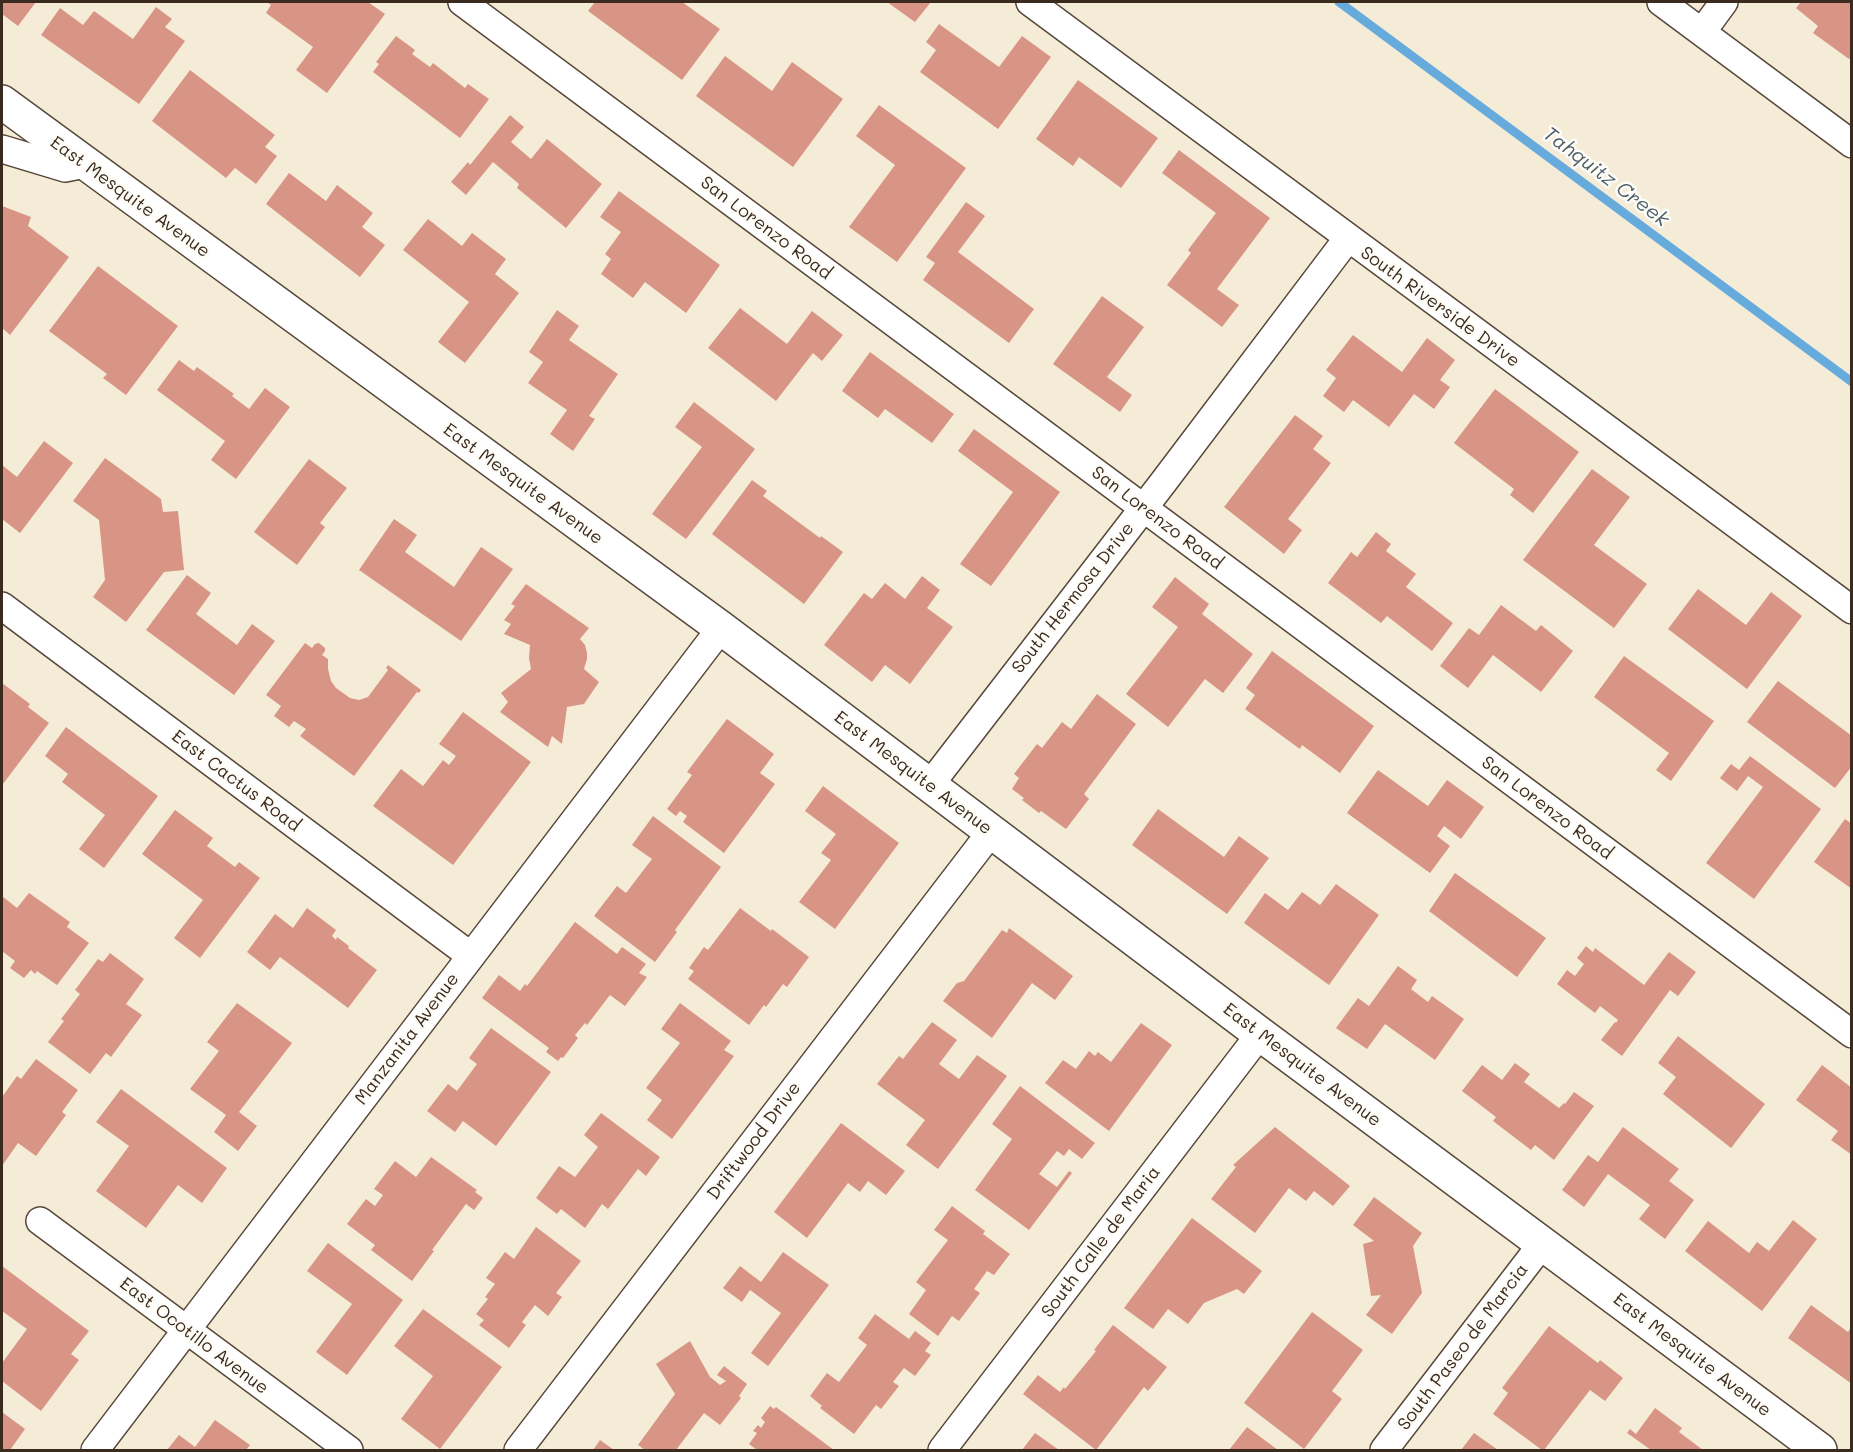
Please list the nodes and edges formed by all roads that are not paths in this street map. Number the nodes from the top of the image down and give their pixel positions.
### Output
1 (462, 2) edge
2 (1030, 2) edge
3 (1661, 2) edge
4 (1724, 2) edge
5 (1702, 32) junction
6 (2, 102) edge
7 (1851, 144) edge
8 (2, 149) edge
9 (85, 164) junction
10 (1348, 238) junction
11 (1143, 508) junction
12 (2, 606) edge
13 (1851, 610) edge
14 (721, 628) junction
15 (928, 786) junction
16 (991, 832) junction
17 (471, 956) junction
18 (1260, 1034) junction
19 (1851, 1034) edge
20 (40, 1221) dead end
21 (1542, 1244) junction
22 (186, 1330) junction
23 (95, 1450) edge
24 (349, 1450) edge
25 (518, 1450) edge
26 (942, 1450) edge
27 (1384, 1450) edge
28 (1820, 1450) edge

1 - 11 street, San Lorenzo Road
2 - 10 street, South Riverside Drive
3 - 5 street
4 - 5 street
5 - 7 street
6 - 9 street, East Mesquite Avenue
8 - 9 street
9 - 14 street, East Mesquite Avenue
10 - 11 street, South Hermosa Drive
10 - 13 street, South Riverside Drive
11 - 15 street, South Hermosa Drive
11 - 19 street, San Lorenzo Road
12 - 17 street, East Cactus Road
14 - 15 street, East Mesquite Avenue
14 - 17 street, Manzanita Avenue
15 - 16 street, East Mesquite Avenue
16 - 18 street, East Mesquite Avenue
16 - 25 street, Driftwood Drive
17 - 22 street, Manzanita Avenue
18 - 21 street, East Mesquite Avenue
18 - 26 street, South Calle de Maria
20 - 22 street, East Ocotillo Avenue
21 - 27 street, South Paseo de Marcia
21 - 28 street, East Mesquite Avenue
22 - 23 street, Manzanita Avenue
22 - 24 street, East Ocotillo Avenue

